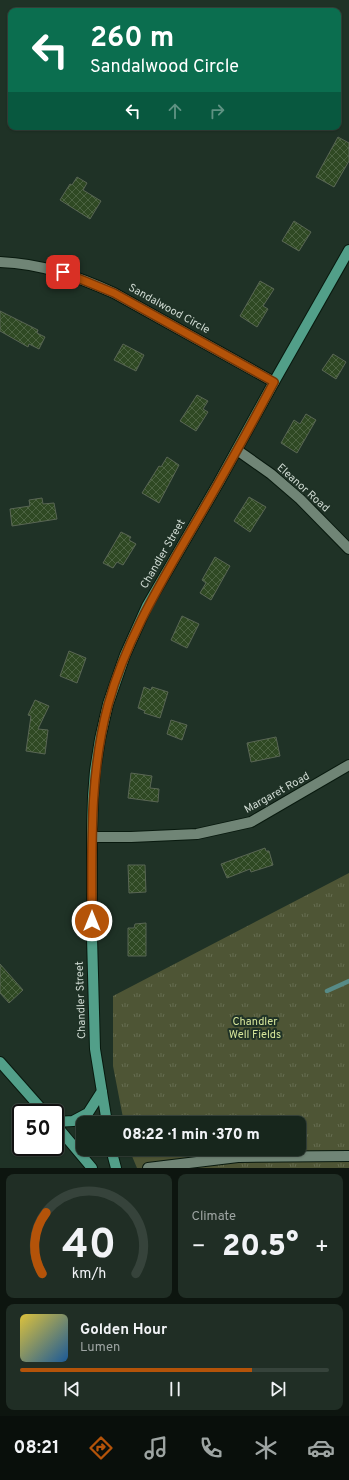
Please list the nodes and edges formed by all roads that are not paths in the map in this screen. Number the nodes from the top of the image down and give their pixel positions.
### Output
1 (349, 250) edge
2 (0, 262) edge
3 (274, 382) junction
4 (237, 450) junction
5 (349, 549) edge
6 (349, 765) edge
7 (92, 837) junction
8 (0, 1062) edge
9 (102, 1091) junction
10 (37, 1104) edge
11 (106, 1116) edge
12 (64, 1122) edge
13 (64, 1134) edge
14 (113, 1156) edge
15 (349, 1156) edge
16 (92, 1168) edge
17 (116, 1168) edge
18 (148, 1168) edge

1 - 3 main road, Chandler Street
2 - 3 street, Sandalwood Circle
3 - 4 main road, Chandler Street
4 - 5 street, Eleanor Road
4 - 7 main road, Chandler Street
6 - 7 street, Margaret Road
7 - 9 main road, Chandler Street
8 - 10 main road
9 - 11 main road, Chandler Street
9 - 12 main road
13 - 16 main road
14 - 17 main road
15 - 18 street

